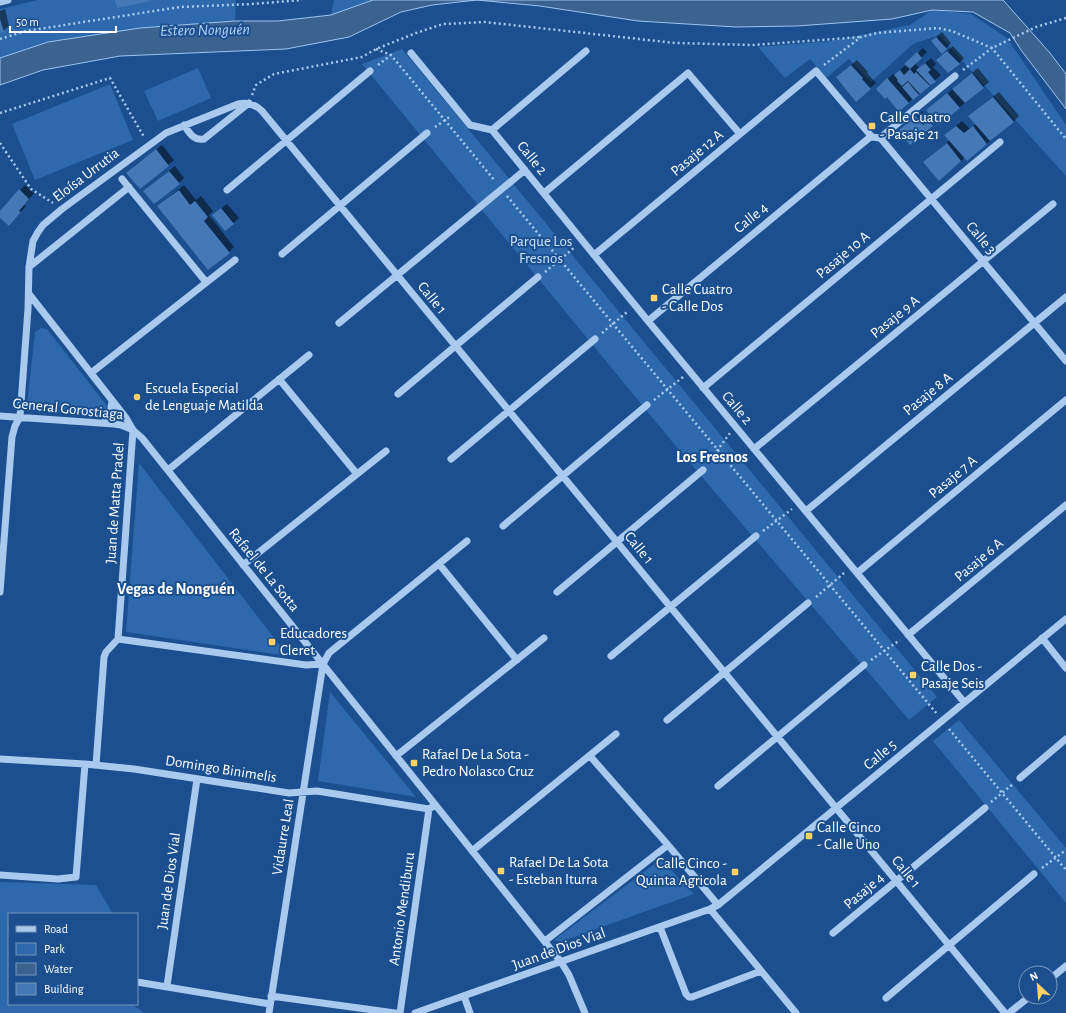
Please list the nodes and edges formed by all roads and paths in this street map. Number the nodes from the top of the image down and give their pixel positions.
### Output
1 (8, 0) edge
2 (302, 0) edge
3 (0, 2) edge
4 (1066, 18) edge
5 (861, 38) junction
6 (0, 39) edge
7 (992, 48) junction
8 (376, 49) junction
9 (586, 52) dead end
10 (411, 53) dead end
11 (391, 55) junction
12 (370, 71) joint
13 (816, 71) junction
14 (955, 76) joint
15 (249, 103) junction
16 (458, 110) junction
17 (0, 113) edge
18 (445, 121) junction
19 (184, 125) junction
20 (492, 130) junction
21 (427, 133) joint
22 (740, 134) junction
23 (876, 137) junction
24 (1066, 139) edge
25 (286, 141) junction
26 (1000, 142) dead end
27 (0, 143) edge
28 (148, 145) junction
29 (525, 170) junction
30 (122, 179) dead end
31 (129, 187) junction
32 (502, 189) junction
33 (227, 190) dead end
34 (544, 193) junction
35 (932, 199) junction
36 (1053, 204) dead end
37 (340, 206) junction
38 (62, 209) junction
39 (583, 241) junction
40 (282, 254) dead end
41 (594, 255) junction
42 (560, 259) junction
43 (235, 260) dead end
44 (983, 261) junction
45 (29, 267) junction
46 (397, 275) junction
47 (538, 277) joint
48 (206, 282) junction
49 (29, 294) junction
50 (1066, 297) edge
51 (635, 305) junction
52 (648, 320) junction
53 (339, 323) dead end
54 (1035, 323) junction
55 (614, 324) junction
56 (596, 339) joint
57 (456, 346) junction
58 (309, 355) dead end
59 (1066, 361) edge
60 (690, 371) junction
61 (91, 373) junction
62 (279, 379) junction
63 (703, 388) junction
64 (668, 389) junction
65 (398, 394) dead end
66 (1066, 400) edge
67 (112, 401) junction
68 (647, 405) joint
69 (509, 411) junction
70 (0, 416) edge
71 (20, 417) junction
72 (104, 423) junction
73 (735, 426) junction
74 (133, 430) junction
75 (718, 449) junction
76 (754, 449) junction
77 (386, 451) dead end
78 (451, 459) dead end
79 (168, 470) junction
80 (703, 470) joint
81 (358, 474) junction
82 (562, 476) junction
83 (800, 504) junction
84 (1066, 505) edge
85 (806, 511) junction
86 (776, 520) junction
87 (503, 526) dead end
88 (756, 536) joint
89 (467, 541) dead end
90 (617, 542) junction
91 (439, 564) junction
92 (243, 565) junction
93 (852, 567) junction
94 (1, 569) edge
95 (857, 573) junction
96 (830, 585) junction
97 (0, 592) edge
98 (557, 592) dead end
99 (808, 603) joint
100 (670, 607) junction
101 (1066, 618) edge
102 (908, 635) junction
103 (544, 638) dead end
104 (1042, 638) junction
105 (118, 639) junction
106 (884, 650) junction
107 (611, 656) dead end
108 (517, 660) junction
109 (323, 664) junction
110 (864, 665) joint
111 (1066, 668) edge
112 (724, 672) junction
113 (964, 702) junction
114 (667, 720) dead end
115 (942, 720) junction
116 (616, 734) dead end
117 (778, 737) junction
118 (1066, 739) edge
119 (396, 756) junction
120 (590, 756) junction
121 (0, 759) edge
122 (85, 764) junction
123 (96, 765) junction
124 (1020, 778) joint
125 (197, 779) junction
126 (718, 786) dead end
127 (303, 792) junction
128 (1002, 793) junction
129 (432, 807) junction
130 (836, 808) junction
131 (985, 808) joint
132 (668, 845) junction
133 (1066, 850) edge
134 (472, 851) junction
135 (1056, 857) junction
136 (1066, 870) edge
137 (1034, 874) joint
138 (0, 875) edge
139 (896, 881) junction
140 (718, 905) junction
141 (710, 909) junction
142 (660, 927) junction
143 (833, 933) dead end
144 (545, 941) junction
145 (950, 946) junction
146 (561, 962) junction
147 (1066, 966) edge
148 (761, 970) junction
149 (1058, 973) edge
150 (138, 982) edge
151 (167, 986) junction
152 (271, 996) junction
153 (464, 996) junction
154 (886, 998) dead end
155 (270, 1004) junction
156 (1018, 1004) edge
157 (377, 1012) edge
158 (1004, 1012) edge
159 (269, 1013) edge
160 (395, 1013) edge
161 (400, 1013) edge
162 (415, 1013) edge
163 (470, 1013) edge
164 (585, 1013) edge
165 (796, 1013) edge

1 - 3 street
2 - 6 path
4 - 7 path
5 - 7 path
5 - 8 path
5 - 13 path
7 - 14 path
7 - 24 path
8 - 11 path
8 - 15 path
9 - 20 street
10 - 16 street
11 - 12 path
11 - 18 path
12 - 25 street
13 - 22 street, Pasaje 12 A
13 - 23 street, Calle 3
14 - 23 street, Calle 4
15 - 19 street
15 - 19 street
15 - 25 street, Calle 1
16 - 18 path
16 - 20 street
17 - 28 path
18 - 21 path
18 - 32 path
19 - 28 street, Eloísa Urrutia
20 - 29 street, Calle 2
21 - 37 street
22 - 34 street
22 - 41 street, Pasaje 12 A
23 - 35 street, Calle 3
23 - 52 street, Calle 4
25 - 33 street
25 - 37 street, Calle 1
26 - 35 street, Pasaje 10 A
27 - 38 path
28 - 38 street, Eloísa Urrutia
29 - 32 street
29 - 34 street, Calle 2
30 - 31 street
31 - 45 street
31 - 48 street
32 - 42 path
32 - 46 street
34 - 39 street, Calle 2
35 - 44 street, Calle 3
35 - 63 street, Pasaje 10 A
36 - 44 street, Pasaje 9 A
37 - 40 street
37 - 46 street, Calle 1
38 - 45 street, Eloísa Urrutia
39 - 41 street, Calle 2
39 - 42 path
41 - 51 street, Calle 2
42 - 47 path
42 - 55 path
43 - 48 street
44 - 54 street, Calle 3
44 - 76 street, Pasaje 9 A
45 - 49 street, Eloísa Urrutia
46 - 53 street
46 - 57 street, Calle 1
47 - 57 street
48 - 61 street
49 - 61 street, Rafael de La Sotta
49 - 71 street, Eloísa Urrutia
50 - 54 street, Pasaje 8 A
51 - 52 street, Calle 2
51 - 55 path
52 - 60 street, Calle 2
54 - 59 street, Calle 3
54 - 85 street, Pasaje 8 A
55 - 56 path
55 - 64 path
56 - 69 street
57 - 65 street
57 - 69 street, Calle 1
58 - 62 street
60 - 63 street, Calle 2
60 - 64 path
61 - 67 street, Rafael de La Sotta
62 - 79 street
62 - 81 street
63 - 73 street, Calle 2
64 - 68 path
64 - 75 path
66 - 95 street, Pasaje 7 A
67 - 72 street
67 - 74 street, Rafael de La Sotta
68 - 82 street
69 - 78 street
69 - 82 street, Calle 1
70 - 71 street, General Gorostiaga
71 - 72 street, General Gorostiaga
71 - 94 street, Eloísa Urrutia
72 - 74 street, General Gorostiaga
73 - 75 path
73 - 76 street, Calle 2
74 - 79 street, Rafael de La Sotta
74 - 105 street, Juan de Matta Pradel
75 - 80 path
75 - 86 path
76 - 83 street, Calle 2
77 - 81 street
79 - 92 street, Rafael de La Sotta
80 - 90 street
81 - 92 street
82 - 87 street
82 - 90 street, Calle 1
83 - 85 street, Calle 2
83 - 86 path
84 - 102 street, Pasaje 6 A
85 - 93 street, Calle 2
86 - 88 path
86 - 96 path
88 - 100 street
89 - 91 street
90 - 98 street
90 - 100 street, Calle 1
91 - 108 street
91 - 109 street
92 - 109 street, Rafael de La Sotta
93 - 95 street, Calle 2
93 - 96 path
94 - 97 street, Eloísa Urrutia
95 - 102 street, Calle 2
96 - 99 path
96 - 106 path
99 - 112 street
100 - 107 street
100 - 112 street, Calle 1
101 - 104 street, Calle 5
102 - 106 path
102 - 113 street, Calle 2
103 - 108 street
104 - 111 street
104 - 113 street, Calle 5
105 - 109 street
105 - 123 street
106 - 110 path
106 - 115 path
108 - 119 street
109 - 119 street, Rafael de La Sotta
109 - 127 street, Vidaurre Leal
110 - 117 street
112 - 114 street
112 - 117 street, Calle 1
113 - 115 street, Calle 5
115 - 128 path
115 - 130 street, Calle 5
116 - 120 street
117 - 126 street
117 - 130 street, Calle 1
118 - 124 street
119 - 129 street, Rafael de La Sotta
120 - 132 street
120 - 134 street
121 - 122 street, Domingo Binimelis
122 - 123 street, Domingo Binimelis
122 - 138 street
123 - 125 street, Domingo Binimelis
124 - 128 path
125 - 127 street, Domingo Binimelis
125 - 151 street, Juan de Dios Vial
127 - 129 street, Domingo Binimelis
127 - 152 street, Vidaurre Leal
128 - 131 path
128 - 135 path
129 - 134 street, Rafael de La Sotta
129 - 161 street, Antonio Mendiburu
130 - 139 street, Calle 1
130 - 140 street, Calle 5
131 - 139 street, Pasaje 4
132 - 140 street
132 - 144 street
133 - 135 path
134 - 144 street, Rafael de La Sotta
135 - 136 path
135 - 137 path
137 - 145 street
139 - 143 street, Pasaje 4
139 - 145 street, Calle 1
140 - 141 street, Calle 5
141 - 142 street, Juan de Dios Vial
141 - 148 street
142 - 146 street, Juan de Dios Vial
142 - 148 street
144 - 146 street, Rafael de La Sotta
145 - 154 street
145 - 158 street, Calle 1
146 - 153 street, Juan de Dios Vial
146 - 164 street, Rafael de La Sotta
147 - 149 street
148 - 165 street
150 - 151 street
151 - 155 street
152 - 155 street, Vidaurre Leal
152 - 157 street
153 - 162 street, Juan de Dios Vial
153 - 163 street
155 - 159 street, Vidaurre Leal
156 - 158 street
157 - 160 street

